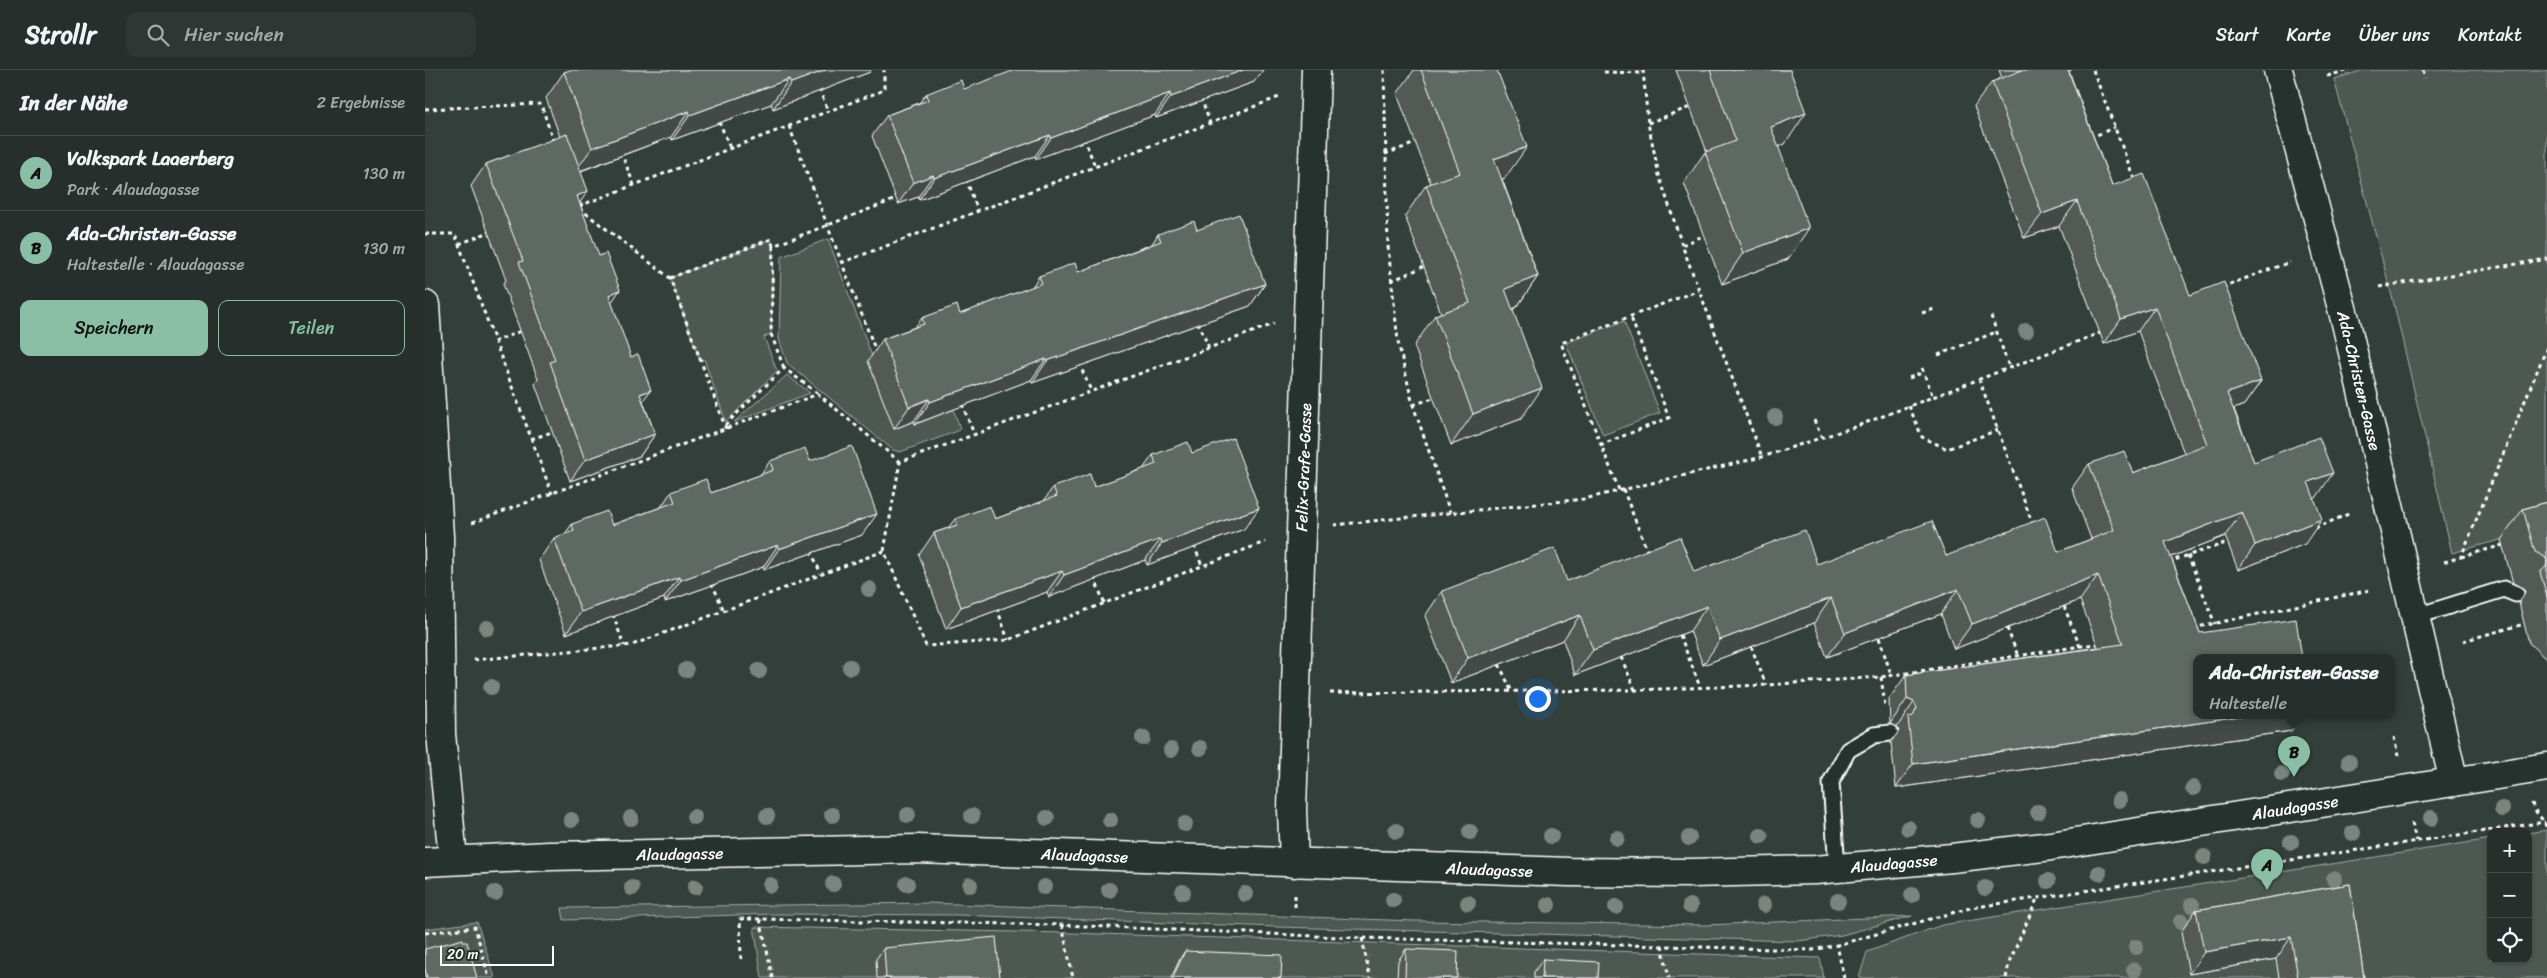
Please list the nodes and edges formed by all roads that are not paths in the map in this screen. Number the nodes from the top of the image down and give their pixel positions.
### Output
1 (1317, 70) edge
2 (2278, 70) edge
3 (425, 305) edge
4 (2510, 586) dead end
5 (2417, 616) junction
6 (1890, 732) dead end
7 (2547, 767) edge
8 (2454, 782) junction
9 (453, 859) junction
10 (425, 862) edge
11 (1294, 863) junction
12 (1837, 868) junction

1 - 11 street, Felix-Grafe-Gasse
2 - 5 street, Ada-Christen-Gasse
3 - 9 street
4 - 5 lane
5 - 8 street, Ada-Christen-Gasse
6 - 12 lane
7 - 8 street, Alaudagasse
8 - 12 street, Alaudagasse
9 - 10 street, Alaudagasse
9 - 11 street, Alaudagasse
11 - 12 street, Alaudagasse

